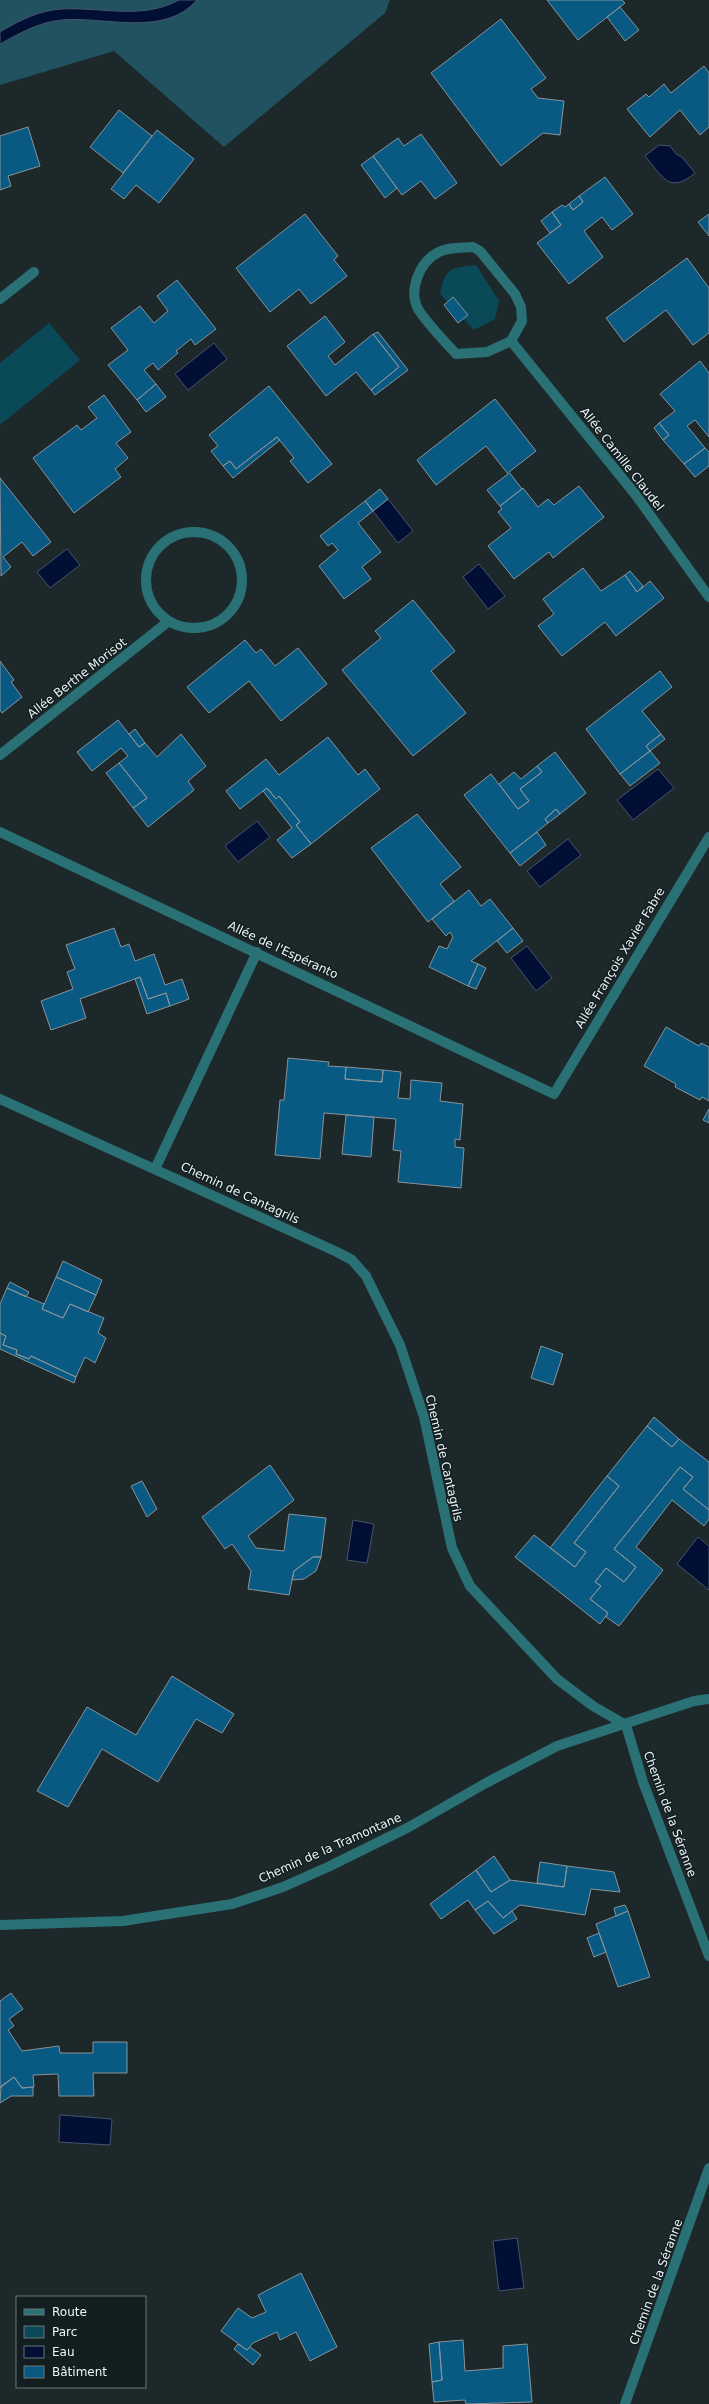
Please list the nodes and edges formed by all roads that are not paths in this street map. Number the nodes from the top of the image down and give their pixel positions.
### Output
1 (34, 272) dead end
2 (0, 298) edge
3 (511, 341) junction
4 (709, 597) edge
5 (169, 621) junction
6 (0, 755) edge
7 (0, 832) edge
8 (709, 837) edge
9 (257, 952) junction
10 (554, 1094) joint
11 (0, 1099) edge
12 (155, 1168) junction
13 (709, 1699) edge
14 (626, 1725) junction
15 (0, 1925) edge
16 (709, 1956) edge
17 (709, 2168) edge
18 (625, 2404) edge

1 - 2 street
3 - 3 street
3 - 4 street, Allée Camille Claudel
5 - 5 street
5 - 6 street, Allée Berthe Morisot
7 - 9 street, Allée de l'Espéranto
8 - 10 street, Allée François Xavier Fabre
9 - 10 street, Allée de l'Espéranto
9 - 12 street
11 - 12 street, Chemin de Cantagrils
12 - 14 street, Chemin de Cantagrils
13 - 14 street, Chemin de la Tramontane
14 - 15 street, Chemin de la Tramontane
14 - 16 street, Chemin de la Séranne
17 - 18 street, Chemin de la Séranne

